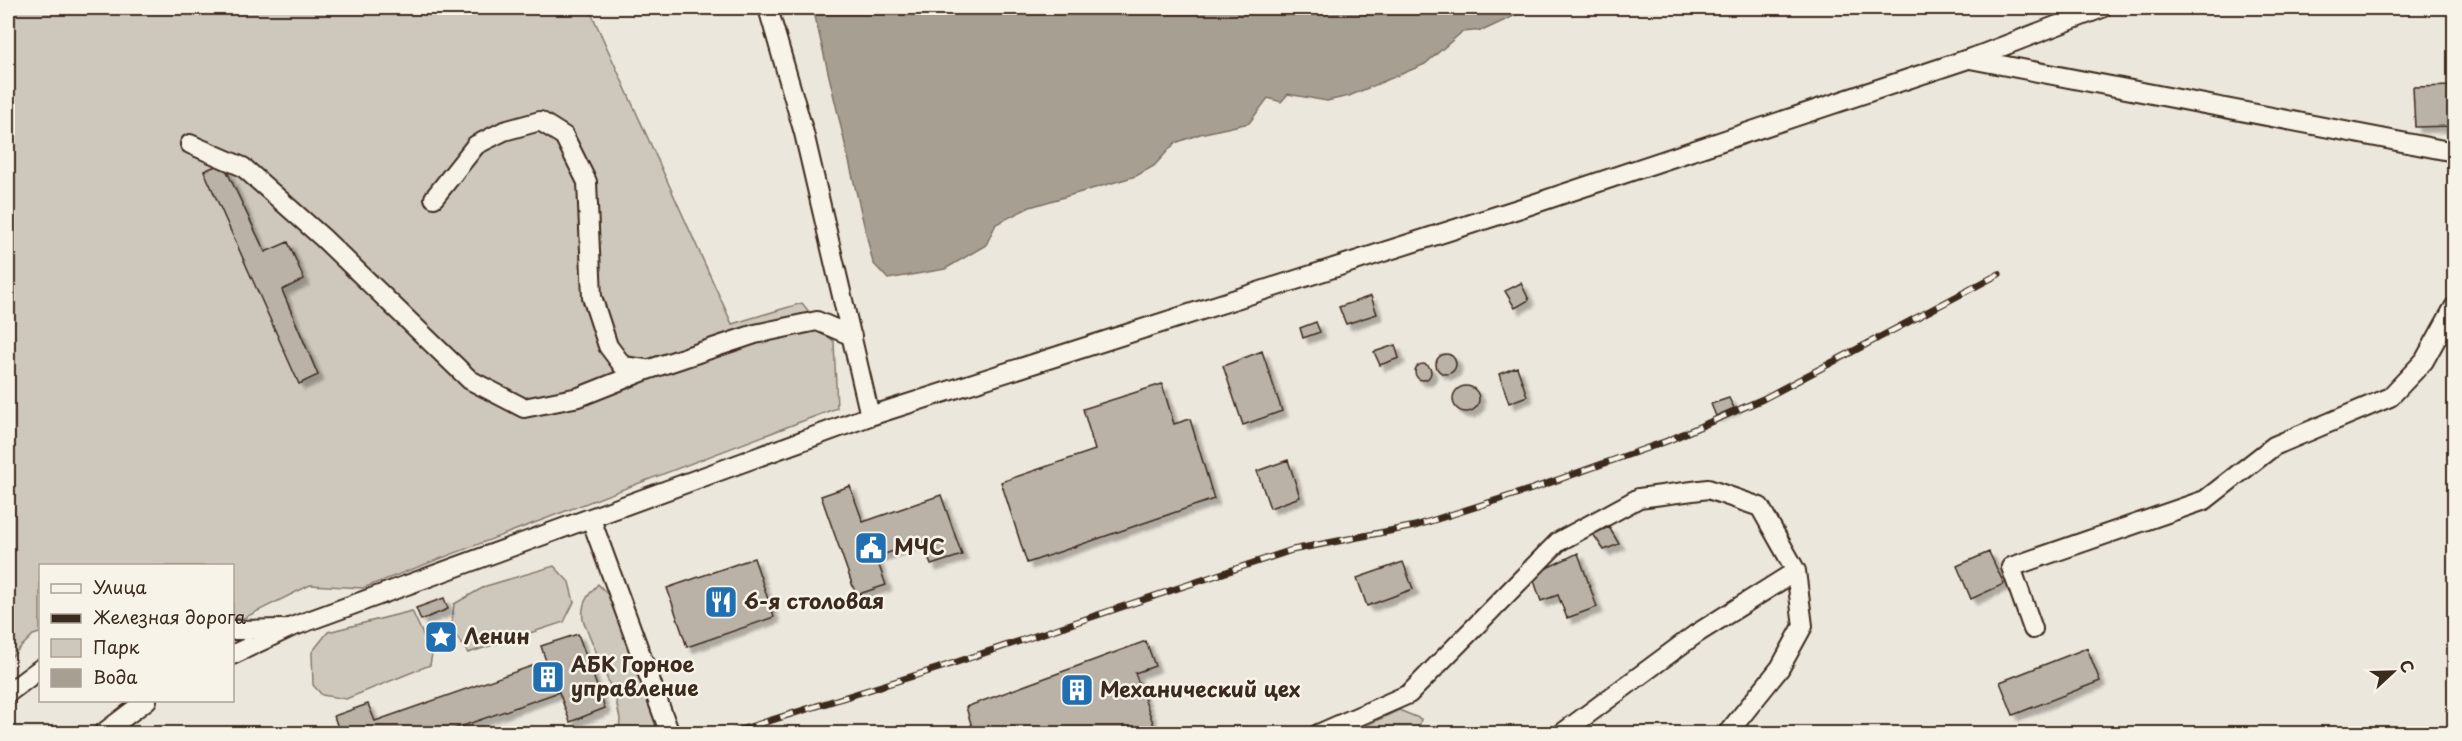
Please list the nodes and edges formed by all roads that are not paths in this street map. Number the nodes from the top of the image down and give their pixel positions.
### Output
1 (768, 8) edge
2 (2102, 8) edge
3 (1968, 59) junction
4 (190, 144) dead end
5 (2454, 152) edge
6 (434, 198) dead end
7 (2454, 307) edge
8 (852, 336) junction
9 (647, 370) junction
10 (870, 416) junction
11 (591, 519) junction
12 (1796, 571) junction
13 (289, 628) junction
14 (2033, 629) dead end
15 (234, 630) edge
16 (234, 654) edge
17 (39, 670) edge
18 (8, 693) edge
19 (144, 702) edge
20 (102, 734) edge
21 (670, 734) edge
22 (1318, 734) edge
23 (1561, 734) edge
24 (1727, 734) edge

1 - 8 street
2 - 3 street
3 - 5 street
3 - 10 street
4 - 9 street
6 - 9 street
7 - 14 street
8 - 9 street
8 - 10 street
10 - 11 street
11 - 13 street
11 - 21 street
12 - 22 street
12 - 23 street
12 - 24 street
13 - 15 street
13 - 16 street
17 - 18 street
19 - 20 street

